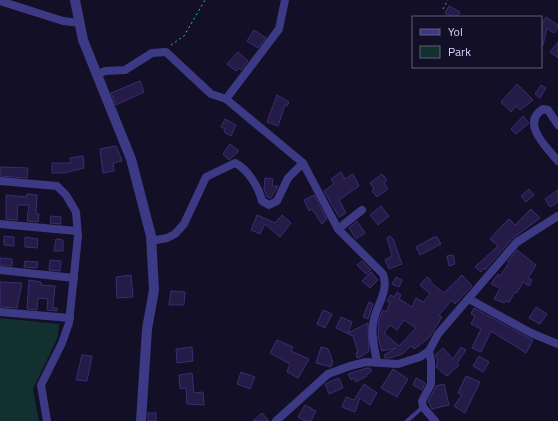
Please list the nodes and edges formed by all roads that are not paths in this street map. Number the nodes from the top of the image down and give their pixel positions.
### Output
1 (75, 0) edge
2 (285, 0) edge
3 (0, 1) edge
4 (80, 23) junction
5 (98, 74) junction
6 (226, 99) junction
7 (558, 125) edge
8 (558, 161) edge
9 (304, 163) junction
10 (0, 181) edge
11 (362, 210) dead end
12 (558, 216) edge
13 (0, 224) edge
14 (338, 229) junction
15 (77, 231) junction
16 (151, 241) junction
17 (0, 270) edge
18 (74, 278) junction
19 (469, 299) junction
20 (0, 312) edge
21 (70, 318) junction
22 (558, 344) edge
23 (429, 351) junction
24 (377, 362) junction
25 (423, 407) junction
26 (47, 421) edge
27 (141, 421) edge
28 (276, 421) edge
29 (408, 421) edge
30 (435, 421) edge

1 - 4 street
2 - 6 street
3 - 4 street
4 - 5 street
5 - 6 street
5 - 16 street
6 - 9 street
7 - 8 street
9 - 14 street
9 - 16 street
10 - 15 street
11 - 14 street
12 - 19 street
13 - 15 street
14 - 24 street
15 - 18 street
16 - 27 street
17 - 18 street
18 - 21 street
19 - 22 street
19 - 23 street
20 - 21 street
21 - 26 street
23 - 24 street
23 - 25 street
24 - 28 street
25 - 29 lane
25 - 30 street

